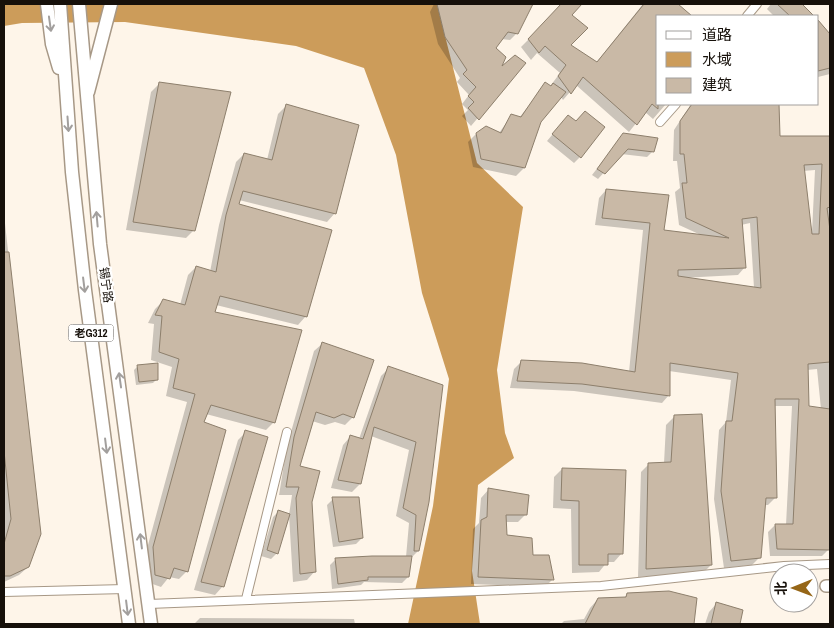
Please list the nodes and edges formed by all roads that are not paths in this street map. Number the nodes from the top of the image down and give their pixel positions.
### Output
1 (47, 4) edge
2 (60, 4) edge
3 (79, 4) edge
4 (111, 4) edge
5 (757, 4) edge
6 (748, 15) edge
7 (57, 42) junction
8 (86, 99) junction
9 (675, 105) edge
10 (660, 122) dead end
11 (286, 432) dead end
12 (830, 564) edge
13 (125, 589) junction
14 (4, 592) edge
15 (246, 599) junction
16 (149, 604) junction
17 (129, 624) edge
18 (151, 624) edge

1 -> 7 main road
2 - 7 main road, 锡宁路
3 - 8 main road, 锡宁路 / 老G312
4 - 8 main road
5 - 6 street
7 -> 13 main road, 锡宁路 / 老G312
16 -> 8 main road, 锡宁路 / 老G312
9 - 10 street
11 - 15 street
12 - 15 street
13 - 14 street
13 -> 17 main road, 锡宁路 / 老G312
15 - 16 street
16 - 18 main road, 锡宁路 / 老G312

